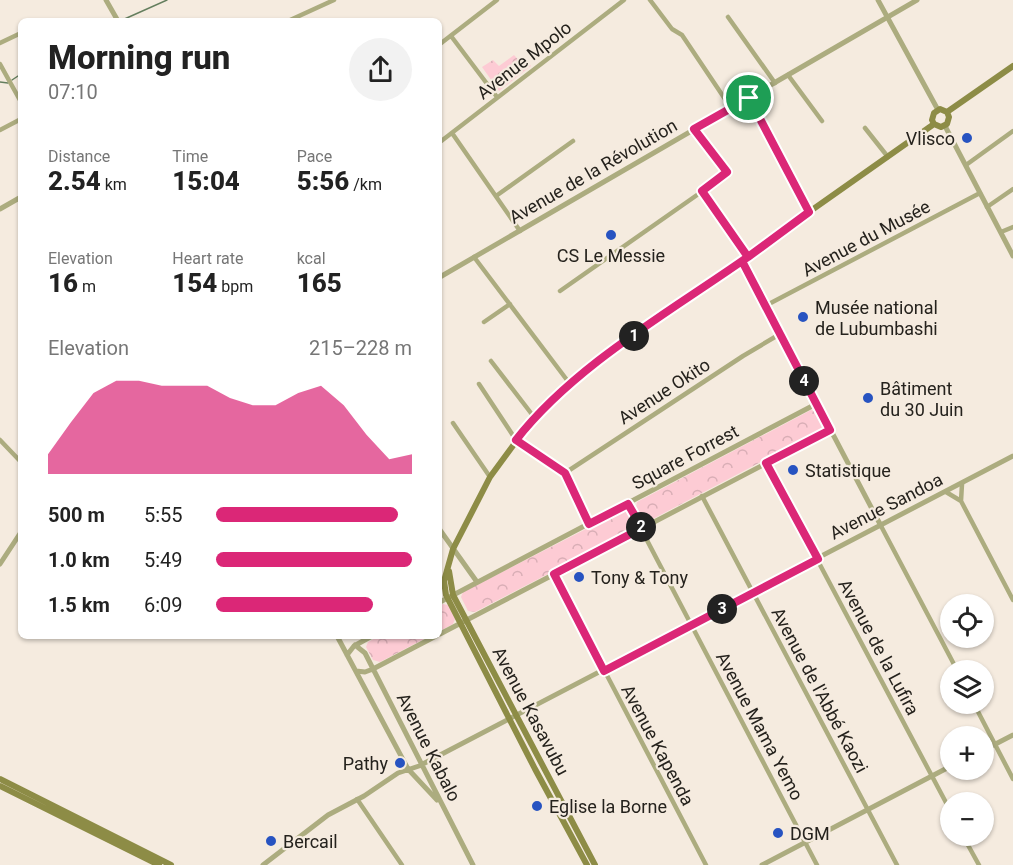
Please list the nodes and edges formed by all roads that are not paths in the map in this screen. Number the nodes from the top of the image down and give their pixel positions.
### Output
1 (106, 0) edge
2 (334, 0) edge
3 (498, 0) edge
4 (624, 0) edge
5 (650, 0) edge
6 (878, 0) edge
7 (917, 0) edge
8 (728, 17) dead end
9 (887, 17) junction
10 (116, 18) edge
11 (295, 18) edge
12 (18, 34) edge
13 (451, 36) junction
14 (0, 43) edge
15 (442, 43) edge
16 (0, 64) edge
17 (1013, 66) edge
18 (788, 75) junction
19 (775, 83) junction
20 (18, 96) edge
21 (497, 97) junction
22 (749, 98) junction
23 (731, 108) junction
24 (938, 110) junction
25 (947, 112) junction
26 (18, 121) edge
27 (822, 122) dead end
28 (934, 124) junction
29 (945, 126) junction
30 (865, 128) dead end
31 (694, 129) junction
32 (0, 130) edge
33 (1013, 131) edge
34 (452, 133) junction
35 (442, 140) edge
36 (573, 141) dead end
37 (888, 157) junction
38 (966, 165) junction
39 (1013, 189) edge
40 (702, 191) junction
41 (980, 193) junction
42 (496, 196) junction
43 (18, 199) edge
44 (987, 207) junction
45 (0, 209) edge
46 (809, 212) junction
47 (1013, 228) edge
48 (520, 231) junction
49 (1001, 232) junction
50 (1013, 256) edge
51 (474, 257) junction
52 (745, 259) junction
53 (442, 276) edge
54 (560, 291) dead end
55 (510, 304) junction
56 (765, 306) junction
57 (484, 322) dead end
58 (780, 334) junction
59 (491, 361) dead end
60 (479, 384) dead end
61 (570, 384) junction
62 (816, 404) junction
63 (534, 417) junction
64 (453, 423) dead end
65 (830, 430) junction
66 (0, 440) edge
67 (516, 440) junction
68 (1013, 456) edge
69 (18, 459) edge
70 (766, 463) junction
71 (565, 473) junction
72 (490, 477) junction
73 (962, 484) junction
74 (946, 492) junction
75 (702, 496) junction
76 (961, 501) junction
77 (628, 504) junction
78 (589, 524) junction
79 (881, 526) junction
80 (642, 528) junction
81 (442, 533) edge
82 (18, 537) edge
83 (453, 549) junction
84 (818, 559) junction
85 (0, 564) edge
86 (448, 568) junction
87 (554, 574) junction
88 (477, 582) junction
89 (444, 583) junction
90 (442, 588) edge
91 (754, 592) junction
92 (450, 596) junction
93 (1013, 600) edge
94 (442, 601) edge
95 (464, 621) junction
96 (692, 625) junction
97 (442, 633) edge
98 (339, 639) edge
99 (340, 639) edge
100 (366, 639) edge
101 (430, 639) edge
102 (355, 645) junction
103 (347, 655) junction
104 (952, 660) edge
105 (373, 669) junction
106 (356, 671) junction
107 (604, 671) junction
108 (979, 714) edge
109 (513, 718) junction
110 (1013, 735) edge
111 (995, 744) junction
112 (422, 765) junction
113 (408, 769) junction
114 (940, 772) edge
115 (932, 776) junction
116 (0, 779) edge
117 (1013, 779) edge
118 (0, 786) edge
119 (940, 792) edge
120 (357, 799) junction
121 (440, 803) junction
122 (868, 810) junction
123 (60, 812) junction
124 (805, 842) junction
125 (969, 846) edge
126 (158, 863) edge
127 (171, 865) edge
128 (263, 865) edge
129 (402, 865) edge
130 (473, 865) edge
131 (587, 865) edge
132 (595, 865) edge
133 (706, 865) edge
134 (762, 865) edge
135 (817, 865) edge
136 (897, 865) edge
137 (979, 865) edge

1 - 10 street
2 - 11 street
3 - 13 street
4 - 21 street, Avenue Mpolo
5 - 23 street
6 - 9 street
7 - 9 street, Avenue de la Révolution
8 - 19 street
9 - 18 street, Avenue de la Révolution
9 - 24 street
12 - 14 street
13 - 15 street
13 - 21 street
16 - 20 street
17 - 25 main road
18 - 19 street, Avenue de la Révolution
18 - 27 street
19 - 22 street, Avenue de la Révolution
21 - 34 street, Avenue Mpolo
22 - 23 street, Avenue de la Révolution
22 - 46 street
23 - 31 street, Avenue de la Révolution
24 - 25 main road
24 - 28 main road
25 - 29 main road
26 - 32 street
28 - 29 main road
28 - 37 main road
29 - 38 street
30 - 37 street
31 - 40 street
31 - 48 street, Avenue de la Révolution
33 - 38 street
34 - 35 street, Avenue Mpolo
34 - 42 street
36 - 42 street
37 - 46 main road
38 - 41 street
39 - 44 street
40 - 52 street
40 - 54 street
41 - 44 street
41 - 56 street, Avenue du Musée
42 - 48 street
43 - 45 street
44 - 49 street
46 - 52 main road
47 - 49 street
48 - 51 street, Avenue de la Révolution
49 - 50 street
51 - 53 street, Avenue de la Révolution
51 - 55 street
52 - 56 street
52 - 61 main road
55 - 57 street
55 - 61 street
56 - 58 street
58 - 62 street
58 - 71 street, Avenue Okito
59 - 63 street
60 - 67 street
61 - 63 main road
62 - 65 street
62 - 77 street, Square Forrest
63 - 67 main road
64 - 72 street
65 - 70 street
65 - 79 street
66 - 69 street
67 - 71 street
67 - 72 main road
68 - 73 street, Avenue Sandoa
70 - 75 street
70 - 84 street, Avenue de la Lufira
71 - 78 street
72 - 83 main road
73 - 74 street, Avenue Sandoa
73 - 76 street
74 - 76 street
74 - 79 street, Avenue Sandoa
75 - 80 street
75 - 91 street, Avenue de l'Abbé Kaozi
76 - 93 street
77 - 78 street, Square Forrest
77 - 80 street, Avenue Mama Yemo
78 - 88 street, Square Forrest
79 - 84 street, Avenue Sandoa
79 - 104 street
80 - 87 street
80 - 96 street, Avenue Mama Yemo
81 - 83 street
82 - 85 street
83 - 86 main road
83 - 88 street
84 - 91 street, Avenue Sandoa
84 - 115 street, Avenue de la Lufira
86 - 89 main road
86 - 92 main road, Avenue Kasavubu
87 - 95 street
87 - 107 street, Avenue Kapenda
88 - 92 street, Square Forrest
89 - 90 main road
89 - 92 main road
91 - 96 street, Avenue Sandoa
91 - 122 street, Avenue de l'Abbé Kaozi
92 - 94 street, Square Forrest
92 - 95 main road, Avenue Kasavubu
95 - 97 street
95 - 109 main road, Avenue Kasavubu
96 - 107 street, Avenue Sandoa
96 - 124 street, Avenue Mama Yemo
98 - 103 street, Avenue Kabalo
99 - 102 street
100 - 102 street
101 - 105 street
102 - 103 street
102 - 105 street, Avenue Kabalo
103 - 106 street, Avenue Kabalo
105 - 106 street
105 - 112 street, Avenue Kabalo
106 - 113 street, Avenue Kabalo
107 - 109 street, Avenue Sandoa
107 - 133 street, Avenue Kapenda
108 - 111 street
109 - 112 street, Avenue Sandoa
109 - 131 main road, Avenue Kasavubu
109 - 132 main road, Avenue Kasavubu
110 - 111 street
111 - 117 street
112 - 113 street, Avenue Sandoa
112 - 121 street, Avenue Kabalo
113 - 120 street, Avenue Sandoa
113 - 121 street, Avenue Kabalo
114 - 115 street
115 - 119 street, Avenue de la Lufira
115 - 122 street
116 - 123 main road
118 - 123 main road
120 - 128 street, Avenue Sandoa
120 - 129 street
121 - 130 street, Avenue Kabalo
122 - 124 street
122 - 136 street, Avenue de l'Abbé Kaozi
123 - 126 main road
124 - 134 street
124 - 135 street, Avenue Mama Yemo
125 - 137 street
126 - 127 main road

